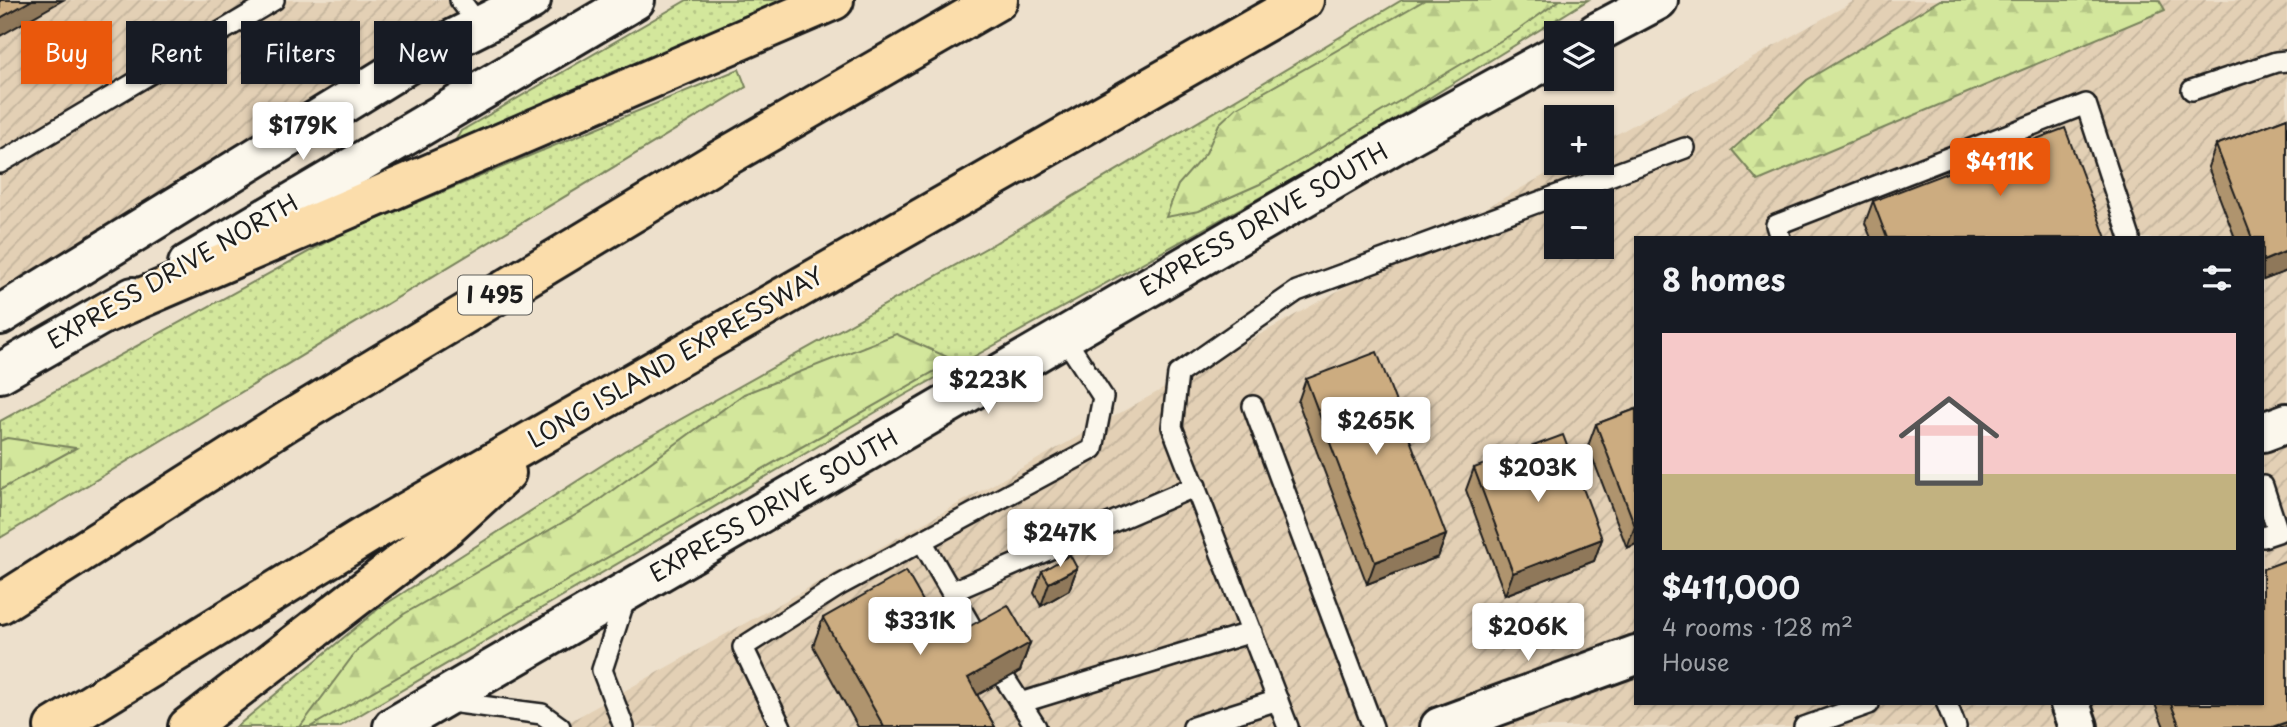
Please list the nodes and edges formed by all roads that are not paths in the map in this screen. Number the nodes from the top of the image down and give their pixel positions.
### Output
1 (274, 0) edge
2 (531, 0) edge
3 (635, 0) edge
4 (834, 0) edge
5 (998, 0) edge
6 (1304, 0) edge
7 (1658, 0) edge
8 (470, 12) edge
9 (1614, 23) edge
10 (2287, 61) edge
11 (1544, 62) edge
12 (2192, 90) dead end
13 (1685, 148) dead end
14 (0, 163) edge
15 (1779, 236) edge
16 (2129, 236) edge
17 (104, 314) junction
18 (0, 315) edge
19 (1064, 337) junction
20 (0, 373) edge
21 (1253, 406) dead end
22 (563, 422) junction
23 (2287, 423) edge
24 (2264, 432) edge
25 (1196, 485) junction
26 (2264, 489) edge
27 (2264, 537) edge
28 (922, 541) junction
29 (627, 591) junction
30 (951, 592) junction
31 (0, 604) edge
32 (1252, 632) junction
33 (980, 642) edge
34 (1634, 656) edge
35 (1005, 679) edge
36 (1278, 700) junction
37 (439, 701) junction
38 (1020, 703) junction
39 (1866, 705) edge
40 (1947, 705) edge
41 (2070, 705) edge
42 (54, 727) edge
43 (188, 727) edge
44 (393, 727) edge
45 (560, 727) edge
46 (624, 727) edge
47 (781, 727) edge
48 (1036, 727) edge
49 (1193, 727) edge
50 (1288, 727) edge
51 (1373, 727) edge
52 (1440, 727) edge
53 (1804, 727) edge
54 (1956, 727) edge
55 (2078, 727) edge

1 - 14 lane
2 - 8 main road
3 - 17 main road, EXPRESS DRIVE NORTH
4 - 17 highway
5 - 31 highway, I 495
6 - 22 highway, LONG ISLAND EXPRESSWAY
7 - 9 main road
8 - 18 main road
10 - 12 lane
11 - 19 main road, EXPRESS DRIVE SOUTH
13 - 25 lane
15 - 16 lane
17 - 20 main road, EXPRESS DRIVE NORTH
19 - 28 lane
19 - 29 main road, EXPRESS DRIVE SOUTH
21 - 51 lane
22 - 42 highway, LONG ISLAND EXPRESSWAY
22 - 43 highway
23 - 24 main road
25 - 30 lane
25 - 32 lane
26 - 27 lane
28 - 30 lane
28 - 47 lane
29 - 37 main road, EXPRESS DRIVE SOUTH
29 - 46 lane
30 - 33 lane
32 - 36 lane
32 - 38 lane
34 - 52 main road
35 - 38 lane
36 - 49 lane
36 - 50 lane
37 - 44 main road, EXPRESS DRIVE SOUTH
37 - 45 lane
38 - 48 lane
39 - 53 lane
40 - 54 lane
41 - 55 main road

